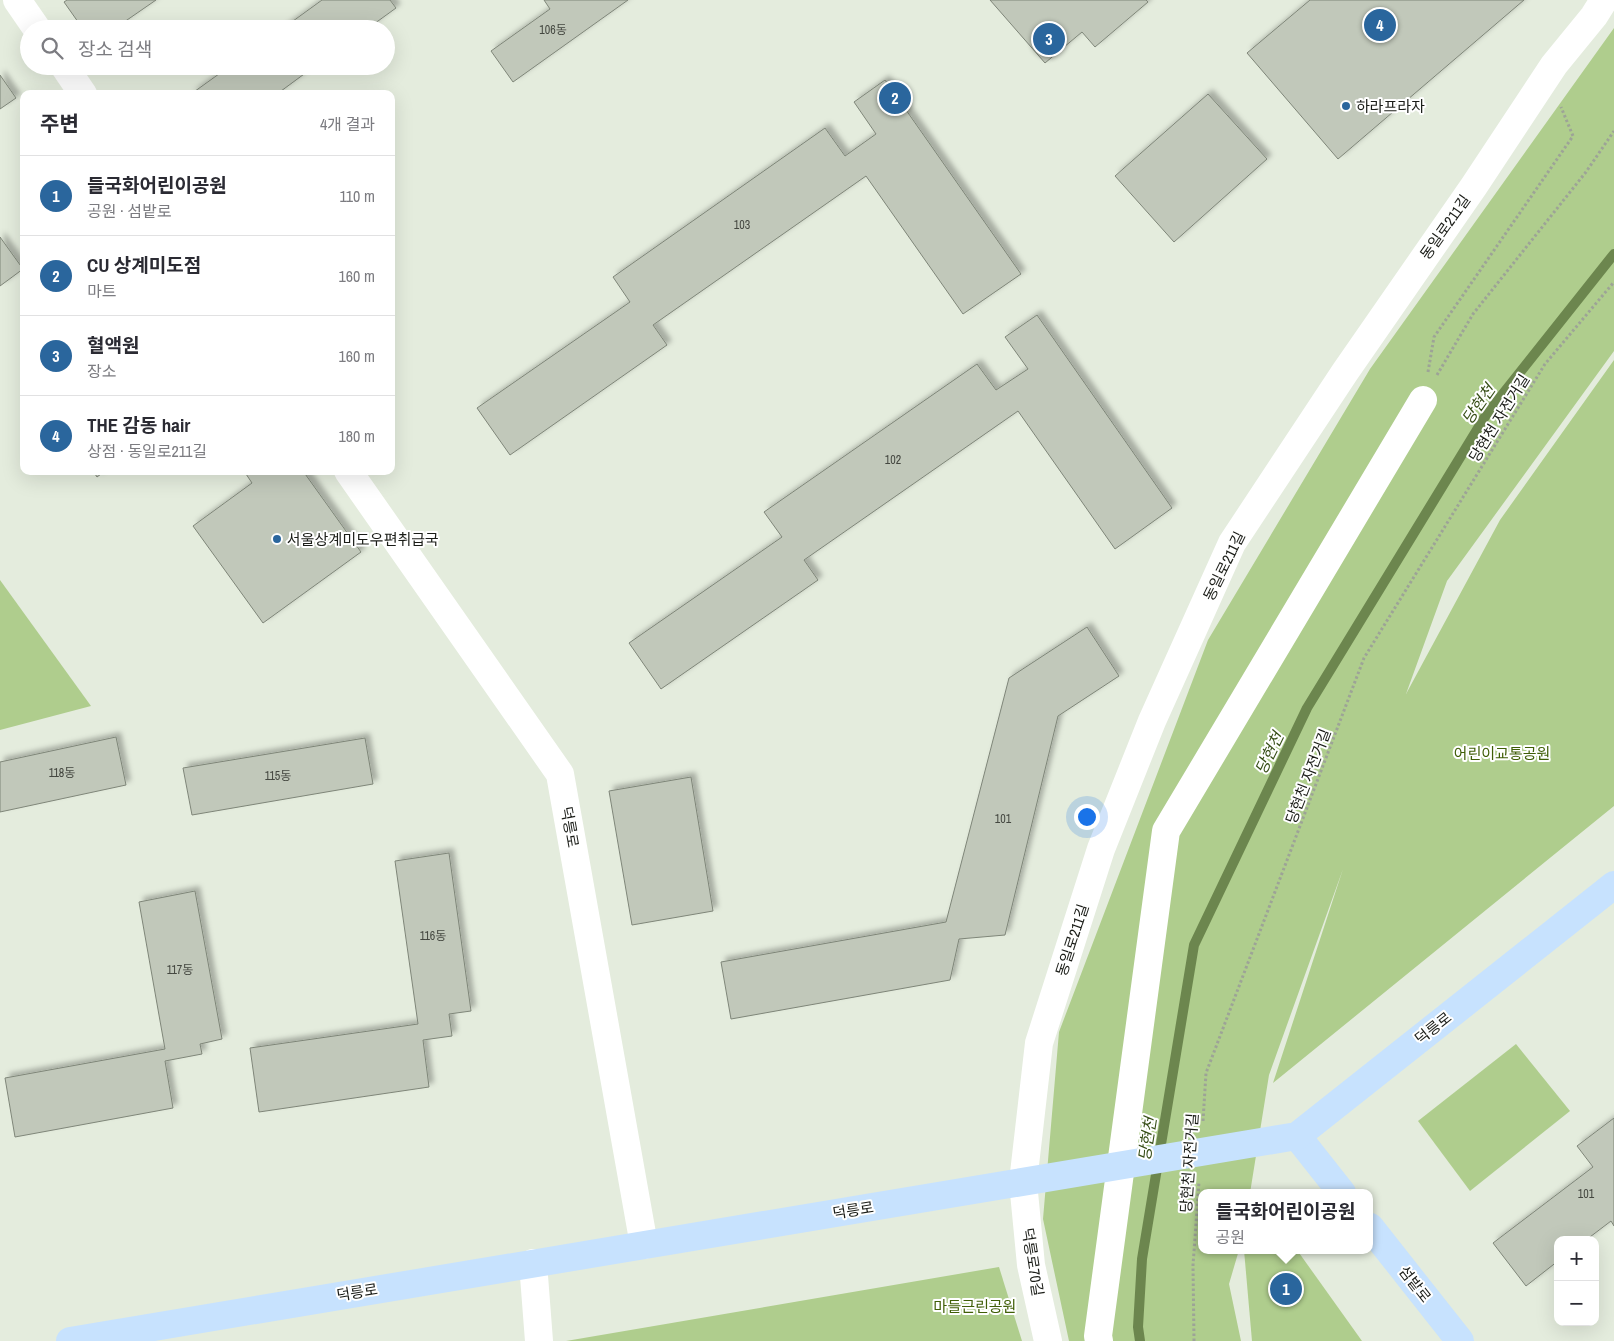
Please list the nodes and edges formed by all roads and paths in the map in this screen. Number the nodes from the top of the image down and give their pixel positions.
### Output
1 (17, 0) edge
2 (1604, 0) edge
3 (31, 20) edge
4 (70, 75) edge
5 (1543, 82) junction
6 (80, 90) edge
7 (1614, 131) edge
8 (1614, 282) edge
9 (1423, 400) junction
10 (351, 475) edge
11 (1614, 885) edge
12 (1202, 1131) dead end
13 (1297, 1136) junction
14 (1199, 1178) dead end
15 (1023, 1182) junction
16 (1198, 1189) edge
17 (1339, 1189) edge
18 (1198, 1192) edge
19 (1373, 1232) edge
20 (644, 1245) junction
21 (533, 1263) junction
22 (70, 1341) edge
23 (539, 1341) edge
24 (1048, 1341) edge
25 (1099, 1341) edge
26 (1194, 1341) edge
27 (1460, 1341) edge

1 - 3 street
2 - 5 street, 동일로211길
4 - 6 street
5 - 9 path
5 - 15 street, 동일로211길
7 - 9 path
8 - 12 path, 당현천 자전거길
9 - 25 street
10 - 20 street, 덕릉로
11 - 13 main road, 덕릉로
13 - 15 main road, 덕릉로
13 - 17 main road
14 - 16 path, 당현천 자전거길
15 - 20 main road, 덕릉로
15 - 24 street, 덕릉로70길
18 - 26 path, 당현천 자전거길
19 - 27 main road, 섬밭로
20 - 21 main road, 덕릉로
21 - 22 main road, 덕릉로
21 - 23 street

